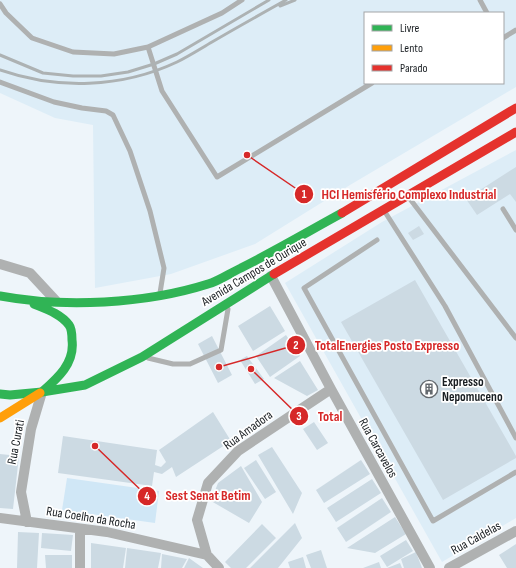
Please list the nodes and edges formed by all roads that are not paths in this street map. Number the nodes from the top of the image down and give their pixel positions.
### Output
1 (242, 0) edge
2 (480, 0) edge
3 (0, 4) edge
4 (486, 12) edge
5 (516, 30) edge
6 (504, 37) edge
7 (148, 47) junction
8 (0, 82) edge
9 (370, 84) edge
10 (516, 108) edge
11 (516, 111) edge
12 (500, 117) junction
13 (516, 132) edge
14 (408, 195) junction
15 (503, 209) dead end
16 (383, 210) junction
17 (516, 230) edge
18 (377, 240) dead end
19 (0, 264) edge
20 (271, 276) junction
21 (0, 296) edge
22 (160, 296) junction
23 (28, 301) junction
24 (56, 301) junction
25 (229, 302) junction
26 (516, 338) edge
27 (142, 357) junction
28 (331, 389) junction
29 (42, 392) junction
30 (0, 394) edge
31 (0, 418) edge
32 (516, 438) edge
33 (516, 472) edge
34 (0, 518) edge
35 (27, 522) junction
36 (80, 529) junction
37 (516, 531) edge
38 (207, 555) junction
39 (80, 568) edge
40 (219, 568) edge
41 (430, 568) edge
42 (449, 568) edge

1 - 7 lane
2 - 4 lane
3 - 7 lane
5 - 6 lane
7 - 9 lane
8 - 22 lane
10 - 12 main road
11 - 12 main road
12 - 22 main road, Avenida Campos de Ourique
13 - 14 main road, Avenida Campos de Ourique
14 - 16 main road, Avenida Campos de Ourique
14 - 26 lane
15 - 17 lane
16 - 20 main road, Avenida Campos de Ourique
16 - 32 lane
18 - 33 lane
19 - 24 street
20 - 25 main road, Avenida Campos de Ourique
20 - 28 street, Rua Carcavelos
21 - 23 main road
22 - 24 main road, Avenida Campos de Ourique
23 - 24 main road, Avenida Campos de Ourique
23 - 29 main road
25 - 27 main road, Avenida Campos de Ourique
25 - 27 lane
27 - 29 main road, Avenida Campos de Ourique
28 - 38 street, Rua Amadora
28 - 41 street, Rua Carcavelos
29 - 30 main road
29 - 31 main road, Avenida Campos de Ourique
29 - 35 street, Rua Curati
34 - 35 street, Rua Coelho da Rocha
35 - 36 street, Rua Coelho da Rocha
36 - 38 street, Rua Coelho da Rocha
36 - 39 street
37 - 42 street, Rua Caldelas
38 - 40 street

